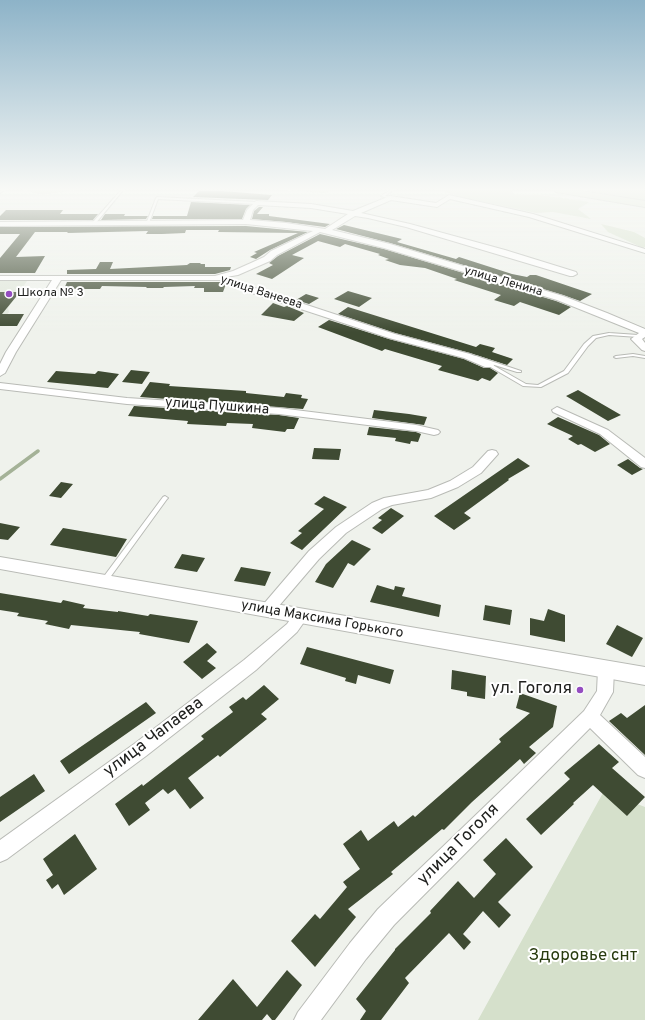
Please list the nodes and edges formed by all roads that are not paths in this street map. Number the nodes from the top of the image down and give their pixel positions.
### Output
1 (308, 237) edge
2 (349, 237) edge
3 (446, 237) edge
4 (599, 237) edge
5 (645, 251) edge
6 (573, 274) dead end
7 (234, 277) junction
8 (0, 278) edge
9 (58, 278) junction
10 (643, 334) edge
11 (645, 348) edge
12 (467, 356) junction
13 (616, 356) dead end
14 (645, 358) edge
15 (489, 365) joint
16 (519, 371) dead end
17 (0, 373) edge
18 (0, 386) edge
19 (557, 410) dead end
20 (434, 432) dead end
21 (492, 454) dead end
22 (645, 464) edge
23 (165, 498) dead end
24 (0, 563) edge
25 (104, 581) junction
26 (267, 610) junction
27 (301, 616) junction
28 (606, 670) junction
29 (645, 676) edge
30 (590, 716) junction
31 (645, 769) edge
32 (0, 852) edge
33 (306, 1020) edge

1 - 7 street
2 - 10 street, улица Ленина
3 - 6 street
4 - 5 street
7 - 9 street, улица Ванеева
7 - 12 street, улица Ванеева
8 - 9 street, улица Ванеева
9 - 17 street
10 - 11 street
10 - 15 lane
12 - 15 street, улица Ванеева
12 - 16 lane
13 - 14 lane
18 - 20 street, улица Пушкина
19 - 22 street
21 - 26 street
23 - 25 lane
24 - 25 street, улица Максима Горького
25 - 26 street, улица Максима Горького
26 - 27 street, улица Максима Горького
27 - 28 street, улица Максима Горького
27 - 32 street, улица Чапаева
28 - 29 street, улица Максима Горького
28 - 30 street, улица Гоголя
30 - 31 street
30 - 33 street, улица Гоголя

